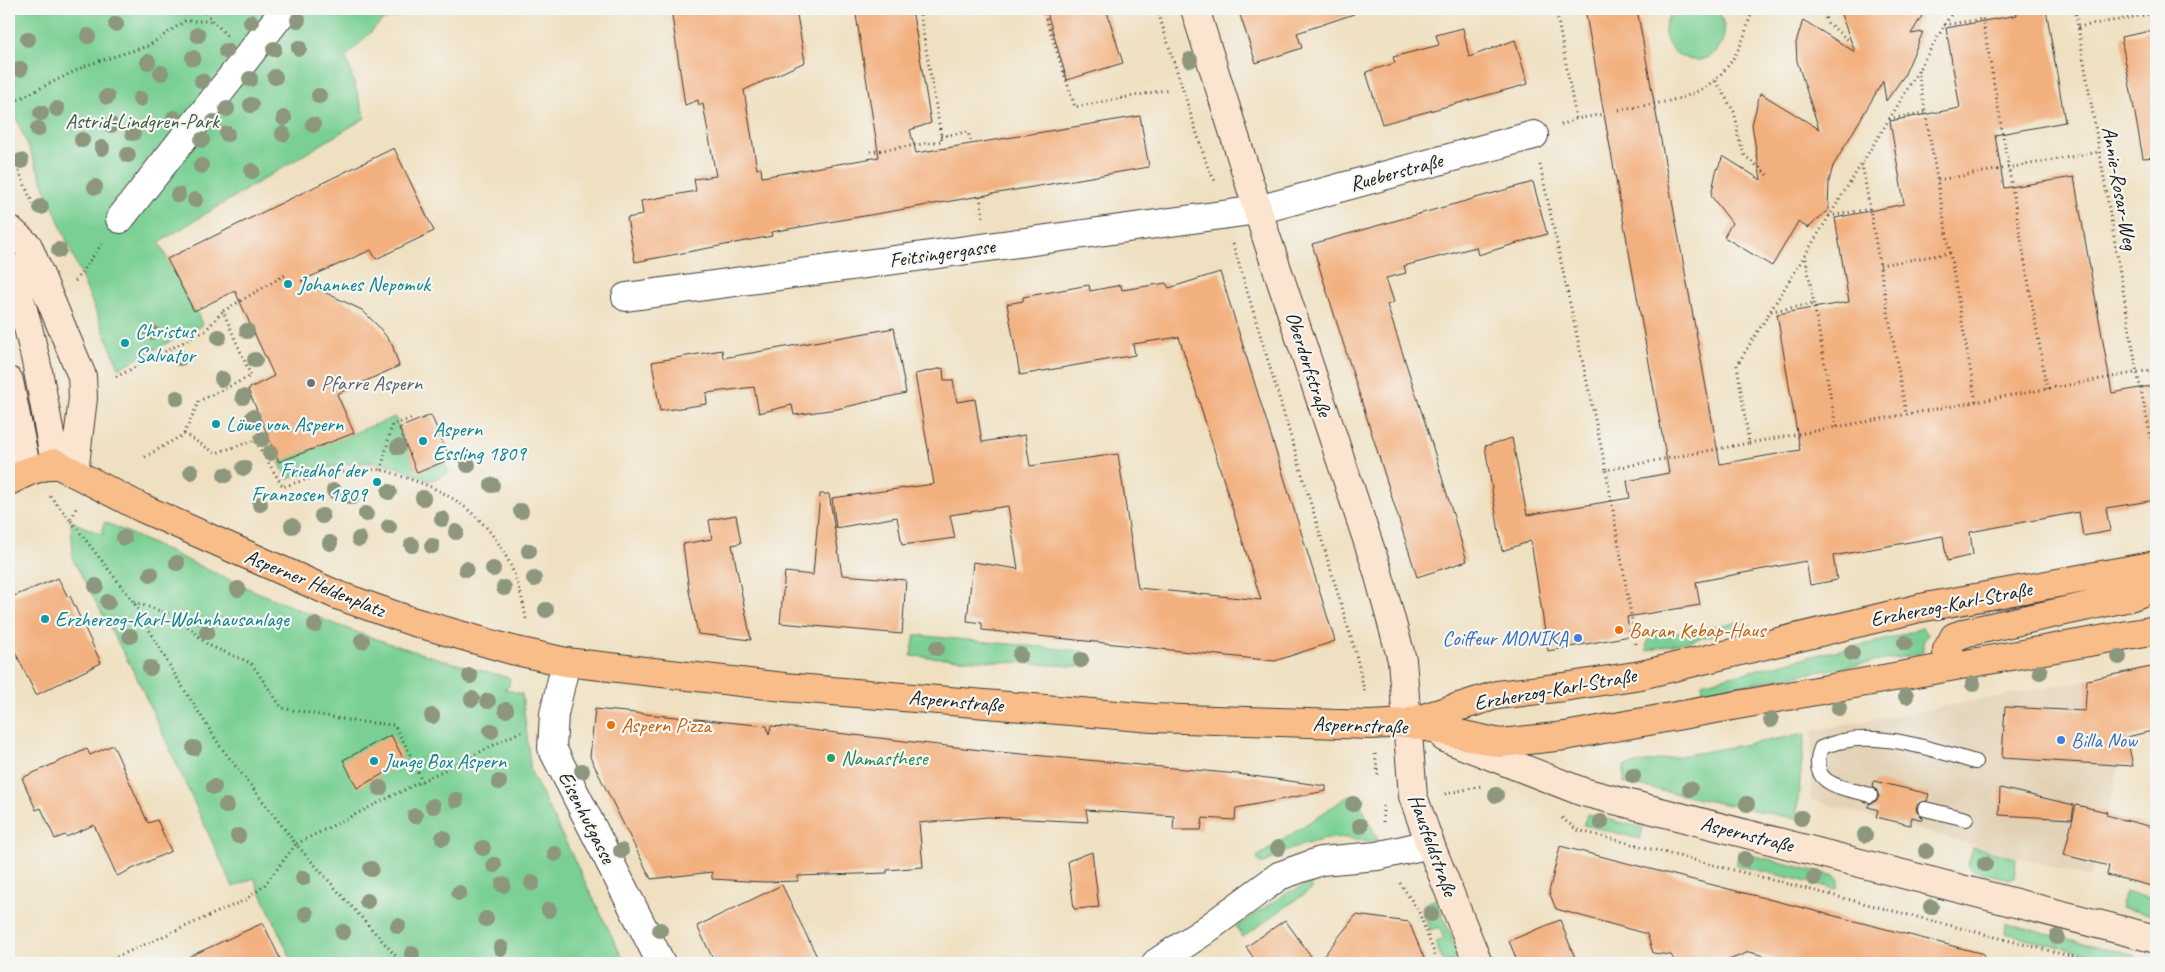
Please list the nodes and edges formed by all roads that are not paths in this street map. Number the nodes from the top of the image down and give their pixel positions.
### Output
1 (285, 9) edge
2 (1195, 9) edge
3 (1534, 135) road end
4 (1258, 210) junction
5 (120, 219) road end
6 (9, 228) edge
7 (9, 266) edge
8 (626, 297) dead end
9 (9, 381) edge
10 (65, 468) junction
11 (18, 476) edge
12 (2156, 565) edge
13 (2156, 587) edge
14 (2156, 630) edge
15 (566, 662) junction
16 (1948, 667) junction
17 (1407, 723) junction
18 (1975, 762) dead end
19 (1870, 795) dead end
20 (1925, 809) dead end
21 (1966, 819) dead end
22 (1430, 844) junction
23 (2156, 939) edge
24 (661, 963) edge
25 (1156, 963) edge
26 (1478, 963) edge

1 - 5 street
2 - 4 street, Oberdorfstraße
3 - 4 street, Rueberstraße
4 - 8 street, Feitsingergasse
4 - 17 street, Oberdorfstraße
6 - 10 street
7 - 10 street
9 - 11 street
10 - 11 main road
10 - 15 main road, Asperner Heldenplatz
12 - 17 main road, Erzherzog-Karl-Straße
13 - 16 main road
14 - 16 main road, Erzherzog-Karl-Straße
15 - 17 main road, Aspernstraße
15 - 24 street, Eisenhutgasse
16 - 17 main road, Erzherzog-Karl-Straße
17 - 22 street, Hausfeldstraße
17 - 23 street, Aspernstraße
18 - 19 lane
20 - 21 lane
22 - 25 street
22 - 26 street, Hausfeldstraße

